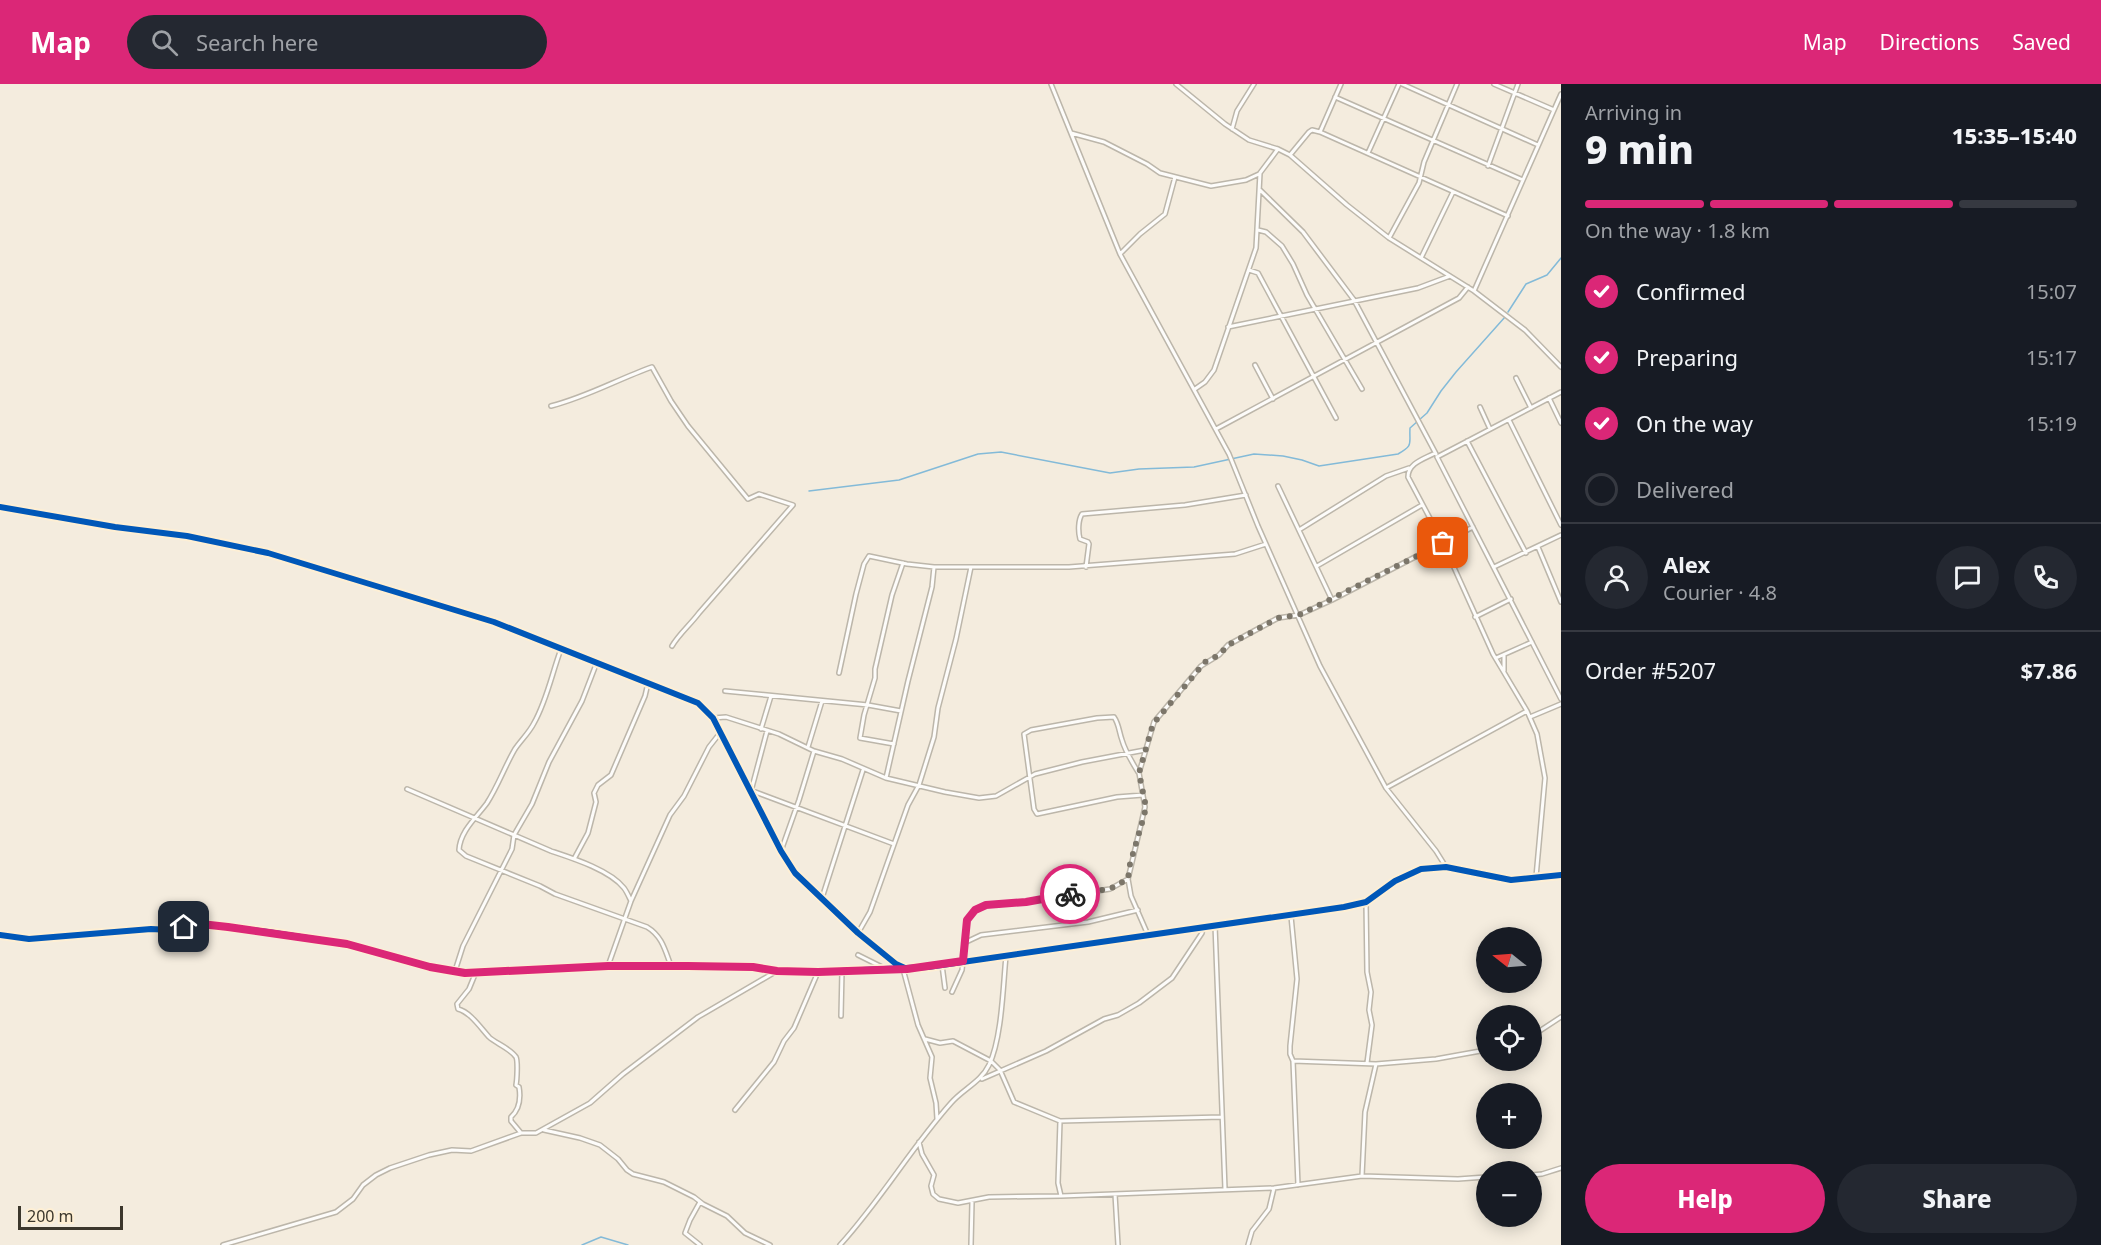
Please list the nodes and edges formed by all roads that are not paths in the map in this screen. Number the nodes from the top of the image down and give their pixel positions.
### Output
1 (1051, 84) edge
2 (1176, 84) edge
3 (1254, 84) edge
4 (1341, 84) edge
5 (1400, 84) edge
6 (1457, 84) edge
7 (1494, 84) edge
8 (1518, 84) edge
9 (1514, 93) junction
10 (1561, 94) edge
11 (1335, 97) junction
12 (1448, 105) junction
13 (1554, 110) junction
14 (1384, 118) junction
15 (1500, 128) junction
16 (1232, 129) junction
17 (1320, 132) junction
18 (1071, 133) junction
19 (1433, 140) junction
20 (1538, 145) junction
21 (1278, 148) junction
22 (1368, 153) junction
23 (1290, 155) junction
24 (1488, 166) junction
25 (1260, 173) junction
26 (1174, 177) junction
27 (1421, 177) junction
28 (1523, 180) junction
29 (1260, 190) junction
30 (1453, 191) junction
31 (1508, 216) junction
32 (1258, 230) junction
33 (1389, 238) junction
34 (1120, 254) junction
35 (1421, 258) junction
36 (1249, 270) junction
37 (1450, 276) junction
38 (1468, 287) junction
39 (1474, 291) junction
40 (1354, 300) junction
41 (1316, 308) junction
42 (1281, 316) junction
43 (1228, 327) junction
44 (1377, 343) junction
45 (1346, 360) junction
46 (1255, 365) dead end
47 (1561, 367) edge
48 (1314, 376) junction
49 (1516, 378) dead end
50 (1195, 389) junction
51 (1362, 390) dead end
52 (1561, 392) edge
53 (1549, 398) junction
54 (1273, 399) junction
55 (551, 406) dead end
56 (1480, 407) dead end
57 (1531, 408) junction
58 (1336, 418) dead end
59 (1509, 420) junction
60 (1561, 423) edge
61 (1216, 429) junction
62 (1490, 429) junction
63 (1467, 441) junction
64 (1436, 455) junction
65 (1409, 468) junction
66 (1278, 486) dead end
67 (1246, 495) junction
68 (1423, 505) junction
69 (0, 507) edge
70 (1561, 525) edge
71 (1473, 527) junction
72 (1299, 530) junction
73 (1561, 535) edge
74 (1443, 543) junction
75 (1266, 544) junction
76 (1538, 547) junction
77 (1526, 553) junction
78 (903, 563) junction
79 (1317, 566) junction
80 (934, 567) junction
81 (971, 567) junction
82 (1086, 567) junction
83 (1494, 567) junction
84 (1511, 599) junction
85 (1332, 600) junction
86 (1561, 602) edge
87 (1299, 615) junction
88 (1475, 617) junction
89 (1532, 642) junction
90 (672, 646) dead end
91 (561, 648) junction
92 (1504, 655) junction
93 (1495, 658) junction
94 (597, 662) junction
95 (839, 673) dead end
96 (1506, 676) junction
97 (648, 682) junction
98 (724, 691) dead end
99 (771, 696) junction
100 (1561, 697) edge
101 (822, 701) junction
102 (1561, 704) edge
103 (868, 705) junction
104 (902, 711) junction
105 (1527, 711) junction
106 (1530, 717) junction
107 (713, 718) junction
108 (761, 729) junction
109 (767, 731) junction
110 (720, 733) junction
111 (894, 744) junction
112 (808, 747) junction
113 (814, 750) junction
114 (1145, 750) junction
115 (1128, 754) junction
116 (864, 769) junction
117 (1139, 773) junction
118 (886, 778) junction
119 (1029, 778) junction
120 (919, 785) junction
121 (1386, 788) junction
122 (407, 789) dead end
123 (750, 791) junction
124 (1144, 795) junction
125 (796, 808) junction
126 (474, 819) junction
127 (845, 825) junction
128 (514, 835) junction
129 (894, 844) junction
130 (780, 851) junction
131 (574, 859) junction
132 (1446, 867) junction
133 (501, 871) junction
134 (1561, 875) edge
135 (1128, 879) junction
136 (1536, 879) junction
137 (821, 900) junction
138 (631, 901) junction
139 (1366, 902) junction
140 (1138, 910) junction
141 (1291, 916) junction
142 (624, 920) junction
143 (1215, 925) junction
144 (1203, 927) junction
145 (858, 933) junction
146 (0, 935) edge
147 (1148, 935) junction
148 (964, 943) junction
149 (858, 955) dead end
150 (1006, 956) junction
151 (963, 961) junction
152 (942, 964) junction
153 (608, 966) junction
154 (671, 966) junction
155 (886, 969) junction
156 (905, 969) junction
157 (777, 971) junction
158 (842, 971) junction
159 (455, 972) junction
160 (476, 972) junction
161 (818, 972) junction
162 (945, 988) dead end
163 (952, 992) dead end
164 (841, 1016) dead end
165 (1561, 1017) edge
166 (1542, 1029) edge
167 (925, 1039) junction
168 (1476, 1052) edge
169 (991, 1061) junction
170 (1293, 1061) junction
171 (1367, 1064) junction
172 (1376, 1064) junction
173 (1000, 1070) junction
174 (980, 1080) junction
175 (735, 1110) dead end
176 (1222, 1117) junction
177 (937, 1120) junction
178 (1060, 1120) junction
179 (541, 1130) junction
180 (521, 1133) junction
181 (919, 1142) junction
182 (1561, 1168) edge
183 (1542, 1174) edge
184 (1362, 1176) junction
185 (1476, 1178) edge
186 (1298, 1185) junction
187 (1274, 1188) junction
188 (1226, 1189) junction
189 (1115, 1194) junction
190 (1061, 1197) junction
191 (700, 1202) junction
192 (972, 1202) junction
193 (223, 1245) edge
194 (700, 1245) edge
195 (770, 1245) edge
196 (840, 1245) edge
197 (971, 1245) edge
198 (1118, 1245) edge
199 (1248, 1245) edge

1 - 18 street
2 - 16 street
3 - 16 street
4 - 11 street
5 - 12 street
5 - 14 street
6 - 12 street
7 - 9 street
8 - 9 street
9 - 13 street
9 - 15 street
10 - 13 street
11 - 14 street
11 - 17 street
12 - 15 street
12 - 19 street
13 - 20 street
14 - 19 street
14 - 22 street
15 - 20 street
15 - 24 street
16 - 21 street
17 - 22 street
17 - 23 street
18 - 26 street
18 - 34 street
19 - 24 street
19 - 27 street
20 - 28 street
21 - 23 street
21 - 25 street
22 - 27 street
23 - 33 street
24 - 28 street
25 - 26 street
25 - 29 street
26 - 34 street
27 - 30 street
27 - 33 street
28 - 31 street
29 - 32 street
29 - 40 street
30 - 31 street
30 - 35 street
31 - 39 street
32 - 36 street
32 - 41 street
33 - 35 street
34 - 50 street
35 - 37 street
36 - 42 street
36 - 43 street
37 - 38 street
37 - 40 street
38 - 39 street
38 - 44 street
39 - 47 street
40 - 41 street
40 - 44 street
41 - 42 street
41 - 45 street
42 - 43 street
42 - 48 street
43 - 50 street
44 - 45 street
44 - 64 street
45 - 48 street
45 - 51 street
46 - 54 street
48 - 54 street
48 - 58 street
49 - 57 street
50 - 61 street
52 - 53 street
53 - 57 street
53 - 60 street
54 - 61 street
55 - 90 street
56 - 62 street
57 - 59 street
59 - 62 street
59 - 70 street
61 - 67 street
62 - 63 street
63 - 64 street
63 - 77 street
64 - 65 street
64 - 71 street
65 - 68 street
65 - 72 street
66 - 72 street
67 - 75 street
67 - 82 street
68 - 74 street
68 - 79 street
69 - 91 street
71 - 74 street
71 - 83 street
72 - 79 street
73 - 76 street
74 - 85 street
74 - 88 street
75 - 82 street
75 - 87 street
76 - 77 street
76 - 86 street
77 - 83 street
78 - 80 street
78 - 95 street
78 - 103 street
79 - 85 street
80 - 81 street
80 - 104 street
81 - 82 street
81 - 120 street
83 - 84 street
84 - 88 street
84 - 89 street
85 - 87 street
87 - 114 street
87 - 121 street
88 - 93 street
89 - 92 street
89 - 100 street
91 - 94 street
91 - 126 street
92 - 93 street
92 - 96 street
93 - 96 street
94 - 97 street
94 - 128 street
96 - 105 street
97 - 107 street
97 - 131 street
98 - 99 street
99 - 101 street
99 - 108 street
101 - 103 street
101 - 112 street
102 - 106 street
103 - 104 street
103 - 111 street
104 - 111 street
105 - 106 street
105 - 121 street
106 - 136 street
107 - 108 street
107 - 110 street
108 - 109 street
109 - 112 street
109 - 123 street
110 - 123 street
110 - 138 street
111 - 118 street
112 - 113 street
113 - 116 street
113 - 125 street
114 - 115 street
114 - 117 street
115 - 117 street
115 - 119 street
115 - 119 street
116 - 118 street
116 - 127 street
117 - 124 street
118 - 120 street
119 - 120 street
119 - 124 street
120 - 129 street
121 - 132 street
122 - 126 street
123 - 125 street
123 - 130 street
124 - 135 street
125 - 127 street
125 - 130 street
126 - 128 street
126 - 133 street
127 - 129 street
127 - 137 street
128 - 131 street
128 - 133 street
129 - 145 street
130 - 137 street
131 - 138 street
132 - 136 street
132 - 139 street
133 - 142 street
133 - 159 street
134 - 136 street
135 - 140 street
135 - 148 street
137 - 145 street
138 - 142 street
139 - 141 street
139 - 171 street
140 - 147 street
140 - 148 street
141 - 143 street
141 - 170 street
142 - 153 street
142 - 154 street
143 - 144 street
143 - 176 street
144 - 147 street
144 - 173 street
145 - 156 street
146 - 159 street
147 - 150 street
148 - 151 street
149 - 155 street
150 - 151 street
150 - 169 street
151 - 152 street
151 - 163 street
152 - 156 street
152 - 162 street
153 - 154 street
153 - 160 street
154 - 157 street
155 - 156 street
155 - 158 street
156 - 167 street
157 - 161 street
157 - 179 street
158 - 161 street
158 - 164 street
159 - 160 street
160 - 180 street
161 - 175 street
165 - 166 street
167 - 169 street
167 - 177 street
168 - 172 street
169 - 173 street
169 - 174 street
170 - 171 street
170 - 186 street
171 - 172 street
172 - 184 street
173 - 174 street
173 - 178 street
174 - 177 street
176 - 178 street
176 - 188 street
177 - 181 street
178 - 190 street
179 - 180 street
179 - 191 street
180 - 193 street
181 - 192 street
181 - 196 street
182 - 183 street
184 - 185 street
184 - 186 street
186 - 187 street
187 - 188 street
187 - 199 street
188 - 189 street
189 - 190 street
189 - 198 street
190 - 192 street
191 - 194 street
191 - 195 street
192 - 197 street

